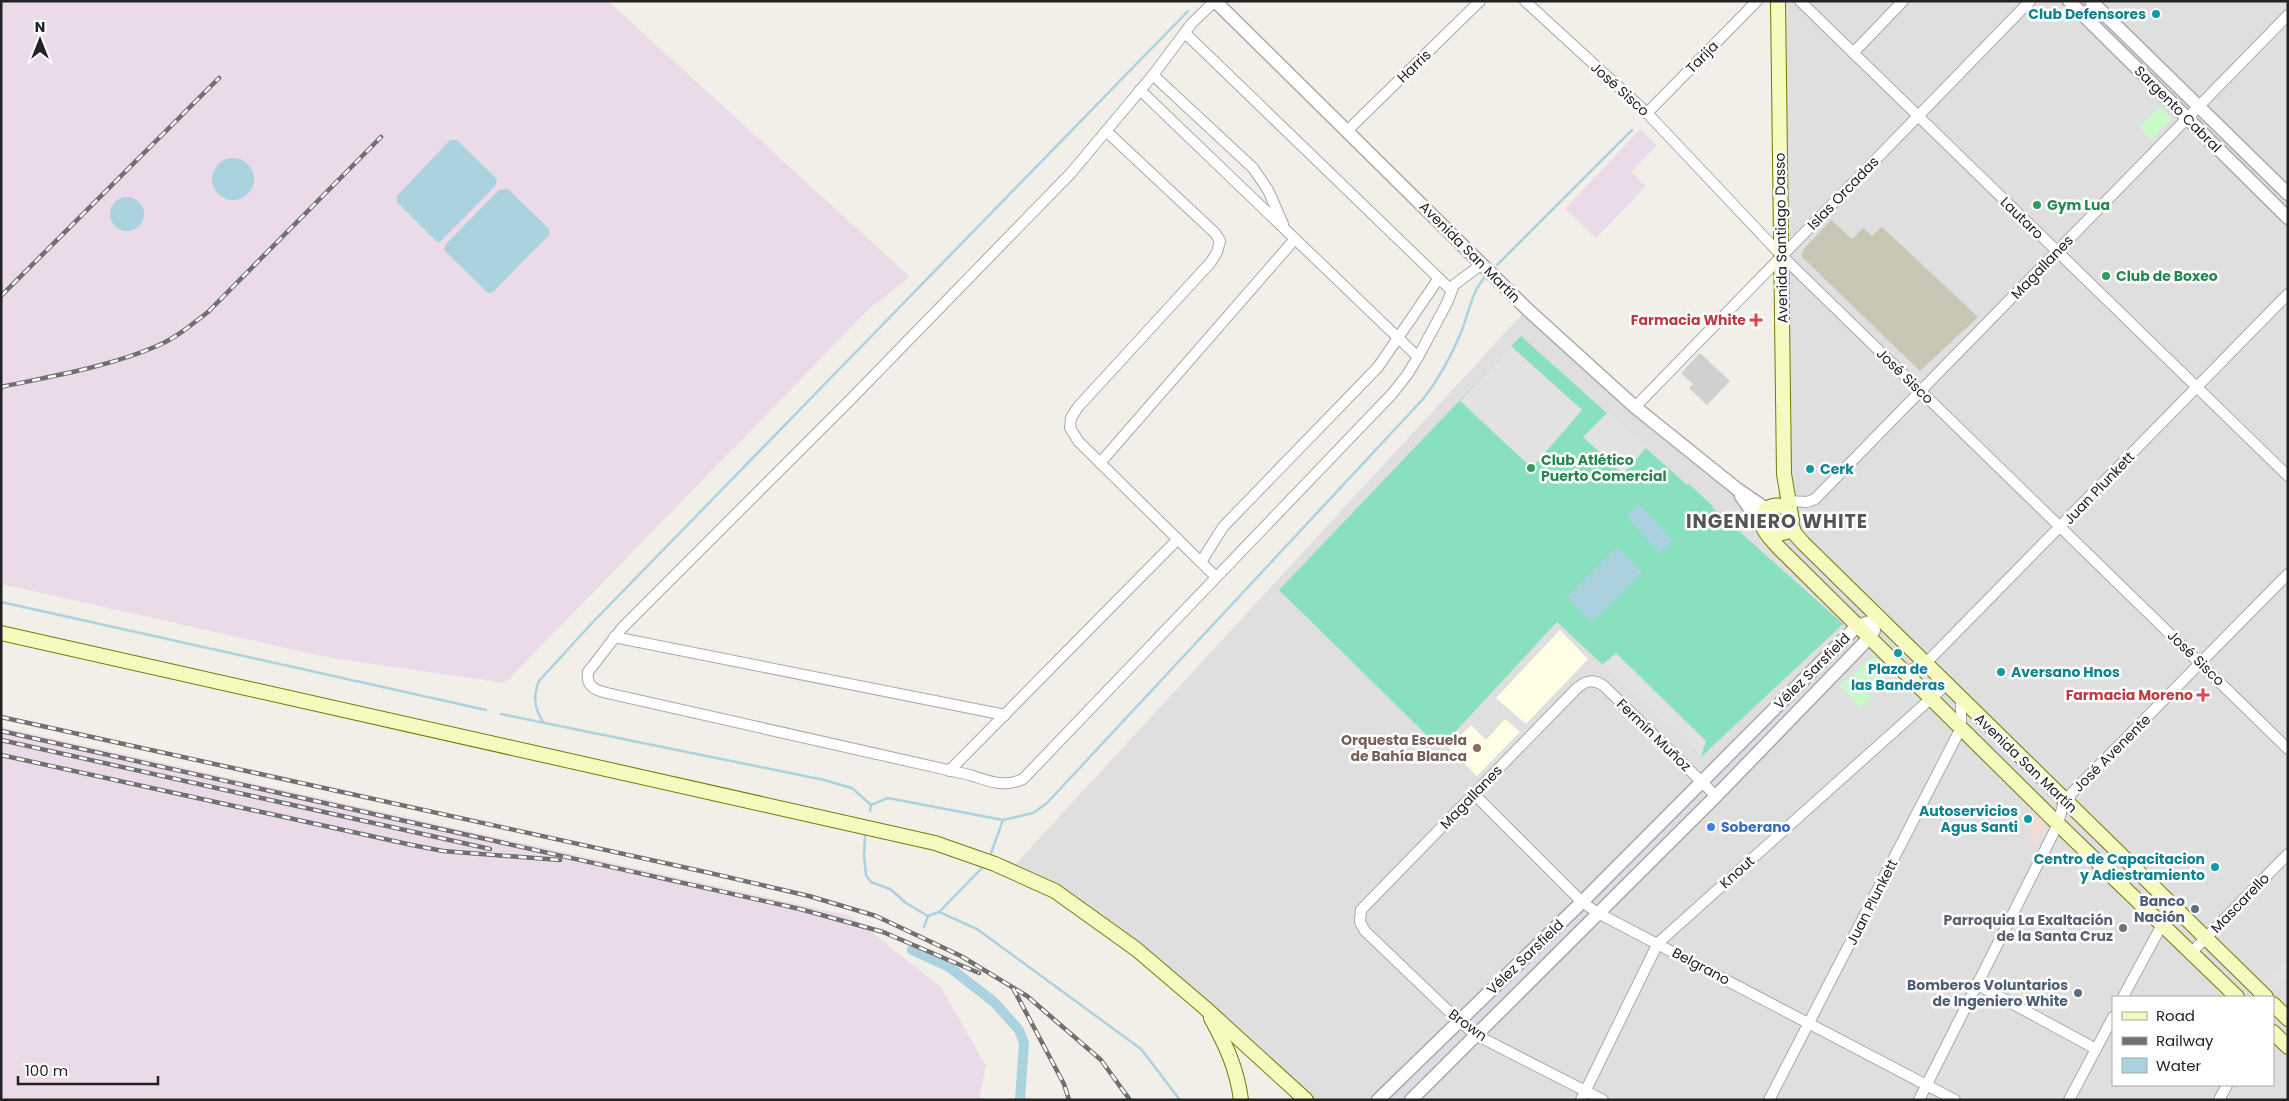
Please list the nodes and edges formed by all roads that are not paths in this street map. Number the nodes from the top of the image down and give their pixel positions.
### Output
1 (1215, 1) edge
2 (1480, 1) edge
3 (1525, 1) edge
4 (1757, 1) edge
5 (1778, 1) edge
6 (1800, 1) edge
7 (1904, 1) edge
8 (2030, 1) edge
9 (2069, 1) edge
10 (2091, 1) edge
11 (2288, 15) edge
12 (1185, 33) junction
13 (1853, 54) junction
14 (1153, 74) junction
15 (1140, 90) junction
16 (2200, 105) junction
17 (1647, 113) junction
18 (1918, 116) junction
19 (2187, 118) junction
20 (1347, 131) junction
21 (1106, 132) junction
22 (2288, 194) edge
23 (2288, 218) edge
24 (1286, 230) junction
25 (1295, 239) junction
26 (2056, 252) junction
27 (1782, 256) junction
28 (1482, 264) junction
29 (1439, 278) junction
30 (1451, 290) junction
31 (2288, 294) edge
32 (1398, 338) junction
33 (1418, 357) junction
34 (2196, 388) junction
35 (1921, 392) junction
36 (1635, 408) junction
37 (1100, 463) junction
38 (1784, 474) junction
39 (2288, 476) edge
40 (1737, 490) junction
41 (1788, 501) junction
42 (1768, 508) junction
43 (1791, 519) junction
44 (1763, 528) junction
45 (2061, 528) junction
46 (1178, 539) junction
47 (1201, 562) junction
48 (2288, 574) edge
49 (1216, 577) junction
50 (1880, 619) junction
51 (1857, 626) junction
52 (1, 633) edge
53 (614, 638) junction
54 (1869, 638) junction
55 (2200, 662) junction
56 (1925, 664) junction
57 (1903, 671) junction
58 (1589, 681) joint
59 (1946, 686) junction
60 (1931, 699) junction
61 (1961, 700) junction
62 (1005, 714) junction
63 (1961, 728) junction
64 (2288, 749) edge
65 (949, 771) junction
66 (1702, 782) junction
67 (1474, 794) junction
68 (1716, 796) junction
69 (2064, 801) junction
70 (2058, 824) junction
71 (2288, 854) edge
72 (1582, 902) junction
73 (2172, 906) junction
74 (1598, 913) junction
75 (1359, 918) joint
76 (2162, 924) junction
77 (2205, 938) junction
78 (1658, 944) junction
79 (2191, 953) junction
80 (1978, 985) junction
81 (2124, 996) edge
82 (2236, 996) edge
83 (2265, 996) edge
84 (2274, 1005) edge
85 (1204, 1007) junction
86 (2112, 1019) edge
87 (2288, 1019) edge
88 (1458, 1021) junction
89 (1809, 1023) junction
90 (2274, 1033) edge
91 (1476, 1035) junction
92 (2288, 1047) edge
93 (2096, 1049) junction
94 (1927, 1085) junction
95 (2226, 1086) edge
96 (1583, 1095) edge
97 (1241, 1100) edge
98 (1306, 1100) edge
99 (1378, 1100) edge
100 (1411, 1100) edge
101 (1603, 1100) edge
102 (1769, 1100) edge
103 (1919, 1100) edge
104 (1955, 1100) edge
105 (2069, 1100) edge
106 (2219, 1100) edge

1 - 12 street
1 - 20 street, Avenida San Martín
2 - 20 street, Harris
3 - 17 street, José Sisco
4 - 17 street, Tarija
5 - 27 main road, Avenida Santiago Dasso
6 - 13 street, Lautaro
7 - 13 street
8 - 18 street, Islas Orcadas
9 - 19 street, Sargento Cabral
10 - 16 street, Sargento Cabral
11 - 16 street, Magallanes
12 - 14 street
12 - 29 street
13 - 18 street, Lautaro
14 - 15 street
14 - 24 street
15 - 21 street
15 - 24 street
16 - 19 street, Magallanes
16 - 22 street, Sargento Cabral
17 - 27 street, José Sisco
18 - 26 street, Lautaro
18 - 27 street, Islas Orcadas
19 - 23 street, Sargento Cabral
19 - 26 street, Magallanes
20 - 28 street, Avenida San Martín
21 - 37 street
21 - 53 street
24 - 25 street
25 - 32 street
25 - 37 street
26 - 34 street, Lautaro
26 - 35 street, Magallanes
27 - 35 street, José Sisco
27 - 36 street, Islas Orcadas
27 - 38 main road, Avenida Santiago Dasso
28 - 30 street
28 - 36 street, Avenida San Martín
29 - 30 street
29 - 32 street
30 - 33 street
31 - 34 street, Juan Plunkett
32 - 33 street
32 - 47 street
33 - 49 street
34 - 39 street, Lautaro
34 - 45 street, Juan Plunkett
35 - 41 street, Magallanes
35 - 45 street, José Sisco
36 - 40 street, Avenida San Martín
37 - 46 street
38 - 41 main road, Avenida Santiago Dasso
38 - 42 main road, Avenida Santiago Dasso
40 - 42 street, Avenida San Martín
40 - 44 street, Avenida San Martín
41 - 43 main road, Avenida Santiago Dasso
42 - 43 main road, Avenida San Martín
42 - 44 main road
43 - 44 main road
43 - 50 main road, Avenida San Martín
44 - 51 main road, Avenida San Martín
45 - 55 street, José Sisco
45 - 56 street, Juan Plunkett
46 - 47 street
46 - 62 street
47 - 49 street
48 - 55 street, José Avenente
49 - 65 street
50 - 51 street, Vélez Sarsfield
50 - 54 street, Vélez Sarsfield
50 - 56 main road, Avenida San Martín
51 - 54 main road, Avenida San Martín
51 - 66 street, Vélez Sarsfield
52 - 85 main road
53 - 62 street
53 - 65 street
54 - 57 main road, Avenida San Martín
54 - 68 street, Vélez Sarsfield
55 - 64 street, José Sisco
55 - 69 street, José Avenente
56 - 57 street, Juan Plunkett
56 - 59 main road, Avenida San Martín
57 - 60 main road, Avenida San Martín
58 - 66 street, Fermín Muñoz
58 - 67 street, Magallanes
59 - 60 street, Knout
59 - 61 main road, Avenida San Martín
60 - 63 main road, Avenida San Martín
60 - 78 street, Knout
61 - 63 street, Juan Plunkett
61 - 69 main road, Avenida San Martín
62 - 65 street
63 - 70 main road, Avenida San Martín
63 - 89 street, Juan Plunkett
66 - 68 street, Fermín Muñoz
66 - 72 street, Vélez Sarsfield
67 - 72 street, Belgrano
67 - 75 street, Magallanes
68 - 74 street, Vélez Sarsfield
69 - 70 street, José Avenente
69 - 73 main road, Avenida San Martín
70 - 76 main road, Avenida San Martín
70 - 80 street, José Avenente
71 - 77 street, Mascarello
72 - 74 street, Belgrano
72 - 88 street, Vélez Sarsfield
73 - 76 street
73 - 77 main road, Avenida San Martín
74 - 78 street, Belgrano
74 - 91 street, Vélez Sarsfield
75 - 88 street, Brown
76 - 79 main road, Avenida San Martín
76 - 81 street
77 - 79 street, Mascarello
77 - 83 main road, Avenida San Martín
78 - 89 street, Belgrano
78 - 96 street, Knout
79 - 82 main road, Avenida San Martín
80 - 93 street
80 - 94 street, José Avenente
84 - 87 main road
85 - 97 main road
85 - 98 main road
86 - 93 street
88 - 91 street, Brown
88 - 99 street, Vélez Sarsfield
89 - 94 street, Belgrano
89 - 102 street, Juan Plunkett
90 - 92 main road
91 - 96 street, Brown
91 - 100 street, Vélez Sarsfield
93 - 105 street
94 - 103 street, José Avenente
94 - 104 street, Belgrano
95 - 106 street
96 - 101 street, Brown

